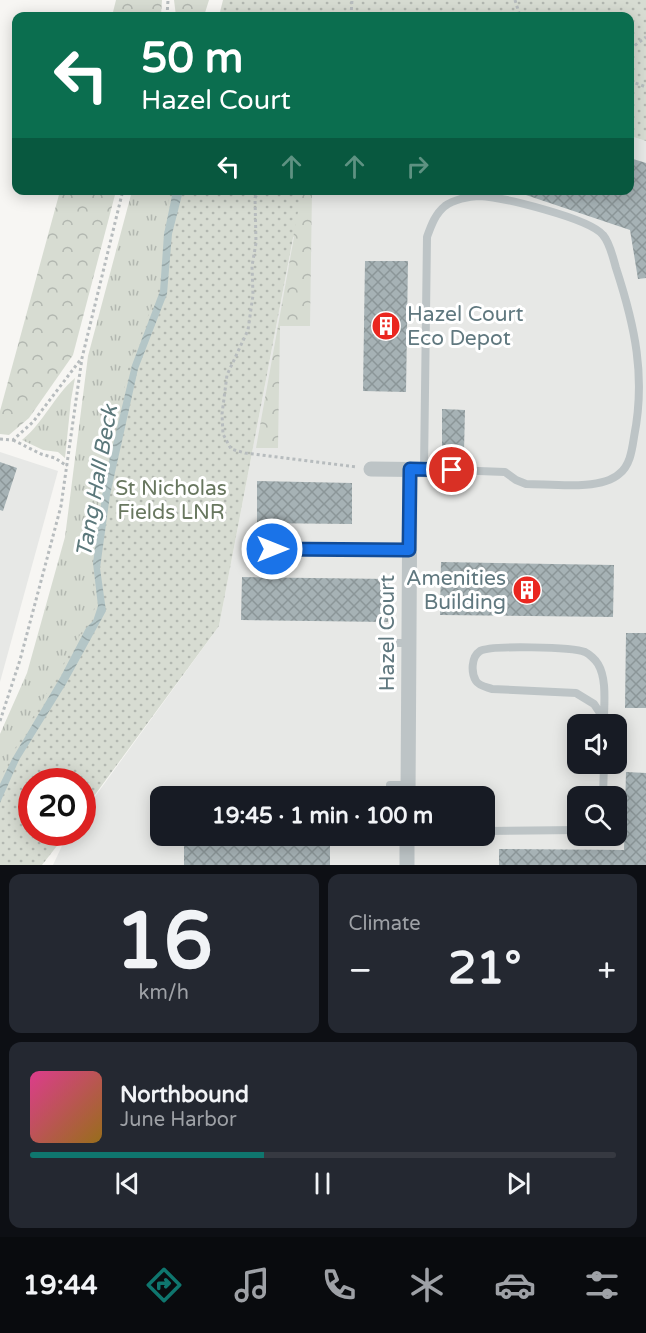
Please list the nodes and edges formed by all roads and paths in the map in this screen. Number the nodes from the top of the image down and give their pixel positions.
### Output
1 (122, 195) edge
2 (256, 195) edge
3 (82, 358) junction
4 (0, 439) edge
5 (13, 440) junction
6 (67, 466) junction
7 (371, 469) joint
8 (417, 469) junction
9 (452, 470) joint
10 (272, 549) dead end
11 (409, 550) junction
12 (392, 643) dead end
13 (408, 643) junction
14 (0, 722) edge
15 (604, 722) edge
16 (411, 784) edge
17 (390, 785) dead end
18 (567, 830) edge
19 (495, 831) edge
20 (407, 846) edge
21 (407, 865) edge

1 - 3 path
2 - 7 path
3 - 5 path
3 - 6 path
4 - 5 path
5 - 6 path
6 - 14 path
7 - 8 street
8 - 9 street
8 - 9 lane
8 - 11 street, Hazel Court
10 - 11 lane
11 - 13 street, Hazel Court
12 - 13 lane
13 - 16 street, Hazel Court
15 - 15 lane
16 - 17 lane
18 - 19 lane
20 - 21 street

